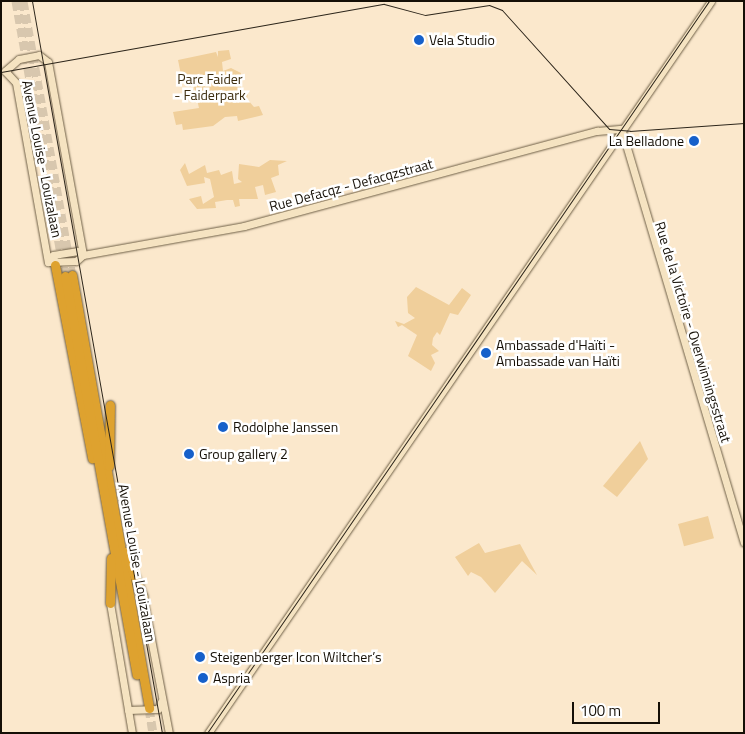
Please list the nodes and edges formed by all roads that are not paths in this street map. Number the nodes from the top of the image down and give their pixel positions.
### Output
1 (709, 1) edge
2 (3, 71) edge
3 (622, 129) junction
4 (83, 255) junction
5 (51, 264) junction
6 (69, 276) tunnel mouth
7 (110, 405) dead end
8 (105, 481) junction
9 (114, 534) junction
10 (744, 542) edge
11 (143, 597) joint
12 (110, 603) joint
13 (162, 698) junction
14 (146, 708) tunnel mouth
15 (128, 710) junction
16 (132, 733) edge
17 (169, 733) edge
18 (208, 733) edge

1 - 3 street
2 - 4 street, Avenue Louise - Louizalaan
2 - 5 street, Avenue Louise - Louizalaan
3 - 4 street, Rue Defacqz - Defacqzstraat
3 - 10 street, Rue de la Victoire - Overwinningsstraat
3 - 18 street
4 - 5 street, Rue Defacqz - Defacqzstraat
5 - 8 highway
6 - 8 highway, Avenue Louise - Louizalaan
7 - 8 highway
8 - 9 highway, Avenue Louise - Louizalaan
9 - 11 highway
9 - 12 highway
9 - 14 highway, Avenue Louise - Louizalaan
11 - 13 street, Avenue Louise - Louizalaan
12 - 15 street
13 - 15 street
13 - 17 street, Avenue Louise - Louizalaan
15 - 16 street

